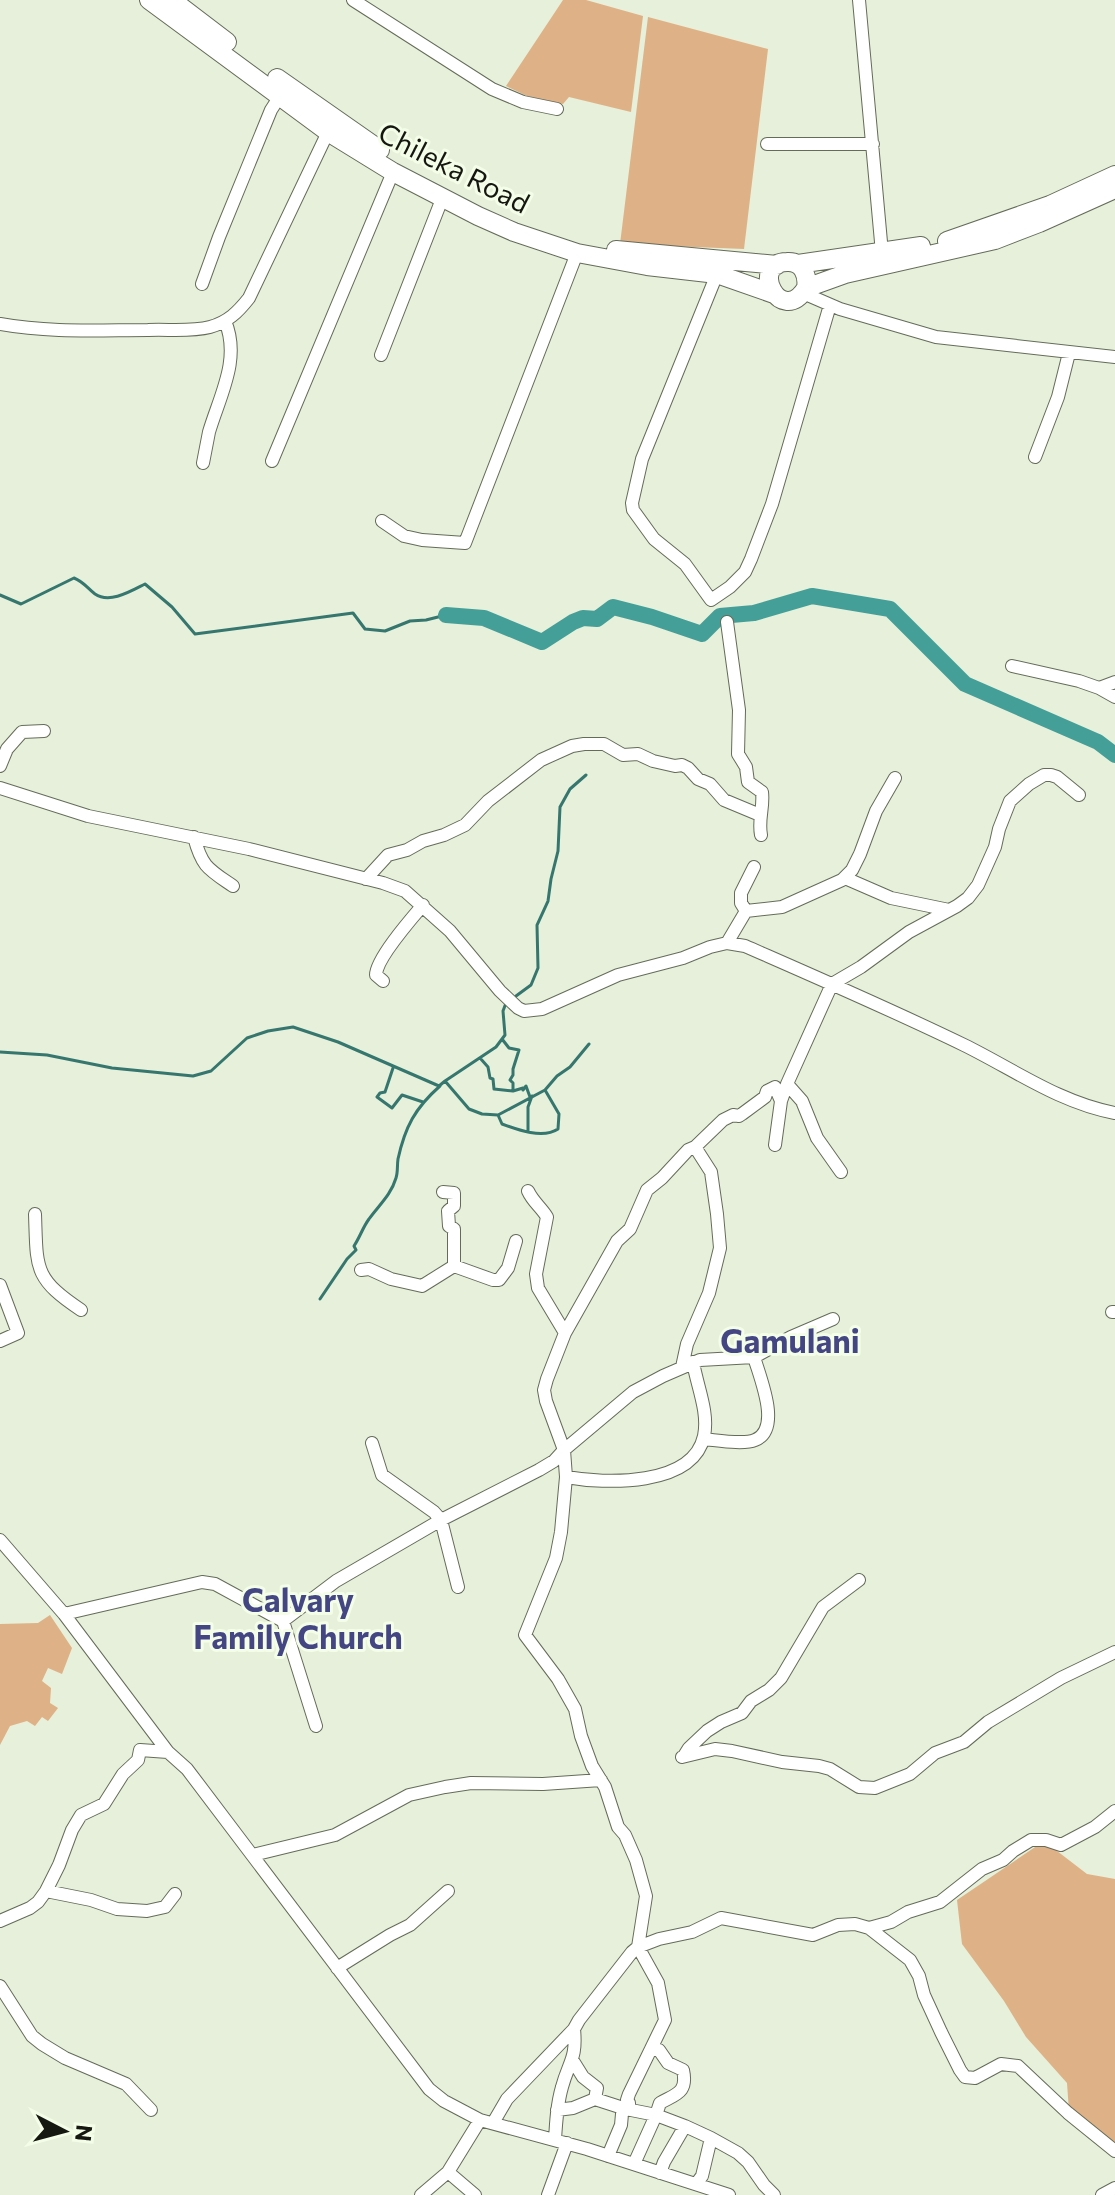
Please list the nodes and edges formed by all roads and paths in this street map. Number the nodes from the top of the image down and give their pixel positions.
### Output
1 (149, 0) edge
2 (172, 0) edge
3 (353, 0) edge
4 (859, 0) edge
5 (280, 96) junction
6 (557, 109) dead end
7 (328, 132) junction
8 (767, 144) dead end
9 (873, 144) junction
10 (393, 172) junction
11 (1115, 175) edge
12 (1115, 189) edge
13 (442, 199) junction
14 (577, 253) junction
15 (882, 253) junction
16 (798, 264) junction
17 (777, 265) junction
18 (717, 274) junction
19 (202, 284) dead end
20 (804, 291) junction
21 (774, 294) junction
22 (830, 305) junction
23 (225, 321) junction
24 (0, 324) edge
25 (1069, 353) junction
26 (381, 355) dead end
27 (1115, 357) edge
28 (1035, 457) dead end
29 (272, 461) dead end
30 (203, 463) dead end
31 (382, 521) dead end
32 (727, 622) dead end
33 (1012, 666) dead end
34 (1115, 682) edge
35 (1099, 688) junction
36 (1115, 697) edge
37 (44, 731) dead end
38 (0, 766) edge
39 (895, 778) dead end
40 (0, 788) edge
41 (1079, 795) dead end
42 (760, 815) junction
43 (761, 835) dead end
44 (194, 837) junction
45 (754, 867) dead end
46 (845, 878) junction
47 (366, 879) junction
48 (233, 886) dead end
49 (423, 905) junction
50 (949, 910) junction
51 (746, 911) junction
52 (727, 943) junction
53 (383, 981) dead end
54 (832, 984) junction
55 (787, 1084) junction
56 (781, 1101) junction
57 (1115, 1113) edge
58 (775, 1145) dead end
59 (695, 1147) junction
60 (841, 1172) dead end
61 (528, 1191) dead end
62 (443, 1192) dead end
63 (35, 1214) dead end
64 (516, 1241) dead end
65 (454, 1266) junction
66 (361, 1270) dead end
67 (0, 1285) edge
68 (81, 1310) dead end
69 (833, 1319) dead end
70 (565, 1333) junction
71 (0, 1341) edge
72 (754, 1357) junction
73 (687, 1365) junction
74 (703, 1439) junction
75 (372, 1443) dead end
76 (564, 1450) junction
77 (566, 1477) junction
78 (441, 1520) junction
79 (0, 1540) edge
80 (859, 1580) dead end
81 (458, 1587) dead end
82 (64, 1614) junction
83 (283, 1621) junction
84 (1115, 1652) edge
85 (316, 1726) dead end
86 (168, 1752) junction
87 (601, 1780) junction
88 (1115, 1811) edge
89 (253, 1855) junction
90 (46, 1891) junction
91 (448, 1891) dead end
92 (175, 1894) dead end
93 (0, 1921) edge
94 (869, 1928) junction
95 (638, 1947) junction
96 (337, 1968) junction
97 (0, 1986) edge
98 (574, 2029) junction
99 (651, 2049) junction
100 (573, 2061) junction
101 (595, 2099) junction
102 (627, 2109) junction
103 (151, 2110) dead end
104 (557, 2110) junction
105 (656, 2115) junction
106 (487, 2121) junction
107 (685, 2126) junction
108 (711, 2138) junction
109 (561, 2142) junction
110 (1115, 2151) edge
111 (608, 2156) junction
112 (634, 2164) junction
113 (448, 2172) junction
114 (660, 2173) junction
115 (696, 2184) junction
116 (1115, 2188) edge
117 (421, 2195) edge
118 (475, 2195) edge
119 (548, 2195) edge
120 (729, 2195) edge
121 (774, 2195) edge
122 (1102, 2195) edge

1 - 5 highway, Chileka Road
2 - 17 highway, Chileka Road
3 - 6 street
4 - 9 street
5 - 7 highway, Chileka Road
5 - 19 street
7 - 10 highway, Chileka Road
7 - 23 street
8 - 9 street
9 - 15 street
10 - 13 highway, Chileka Road
10 - 29 street
11 - 15 highway, Chileka Road
12 - 20 highway, Chileka Road
13 - 14 highway, Chileka Road
13 - 26 street
14 - 18 highway, Chileka Road
14 - 31 street
15 - 16 highway, Chileka Road
16 - 17 highway, Chileka Road
16 - 20 highway
17 - 21 highway
18 - 21 highway, Chileka Road
18 - 22 street
20 - 21 highway, Chileka Road
20 - 22 street
22 - 25 street
23 - 24 street
23 - 30 street
25 - 27 street
25 - 28 street
32 - 42 street
33 - 35 street
34 - 35 street
35 - 36 street
37 - 38 street
39 - 46 street
40 - 44 street
41 - 50 street
42 - 43 street
42 - 47 street
44 - 47 street
44 - 48 street
45 - 51 street
46 - 50 street
46 - 51 street
47 - 49 street
49 - 52 street
49 - 53 street
50 - 54 street
51 - 52 street
52 - 54 street
54 - 55 street
54 - 57 street
55 - 56 street
55 - 60 street
56 - 58 street
56 - 59 street
59 - 70 street
59 - 73 street
61 - 70 street
62 - 65 street
63 - 68 street
64 - 65 street
65 - 66 street
67 - 71 street
69 - 72 street
70 - 76 street
72 - 73 street
72 - 74 street
73 - 74 street
73 - 76 street
74 - 77 street
75 - 78 street
76 - 77 street
76 - 78 street
77 - 87 street
78 - 81 street
78 - 83 street
79 - 82 street
80 - 84 street
82 - 83 street
82 - 86 street
83 - 85 street
86 - 89 street
86 - 90 street
87 - 89 street
87 - 95 street
88 - 94 street
89 - 96 street
90 - 92 street
90 - 93 street
91 - 96 street
94 - 95 street
94 - 110 street
95 - 98 street
95 - 99 street
96 - 106 street
97 - 103 street
98 - 100 street
98 - 106 street
99 - 102 street
99 - 105 street
100 - 101 street
100 - 104 street
101 - 102 street
101 - 104 street
102 - 105 street
102 - 111 street
104 - 109 street
105 - 107 street
105 - 112 street
106 - 109 street
106 - 113 street
107 - 108 street
107 - 114 street
108 - 115 street
108 - 121 street
109 - 111 street
109 - 119 street
111 - 112 street
112 - 114 street
113 - 117 street
113 - 118 street
114 - 115 street
115 - 120 street
116 - 122 street

